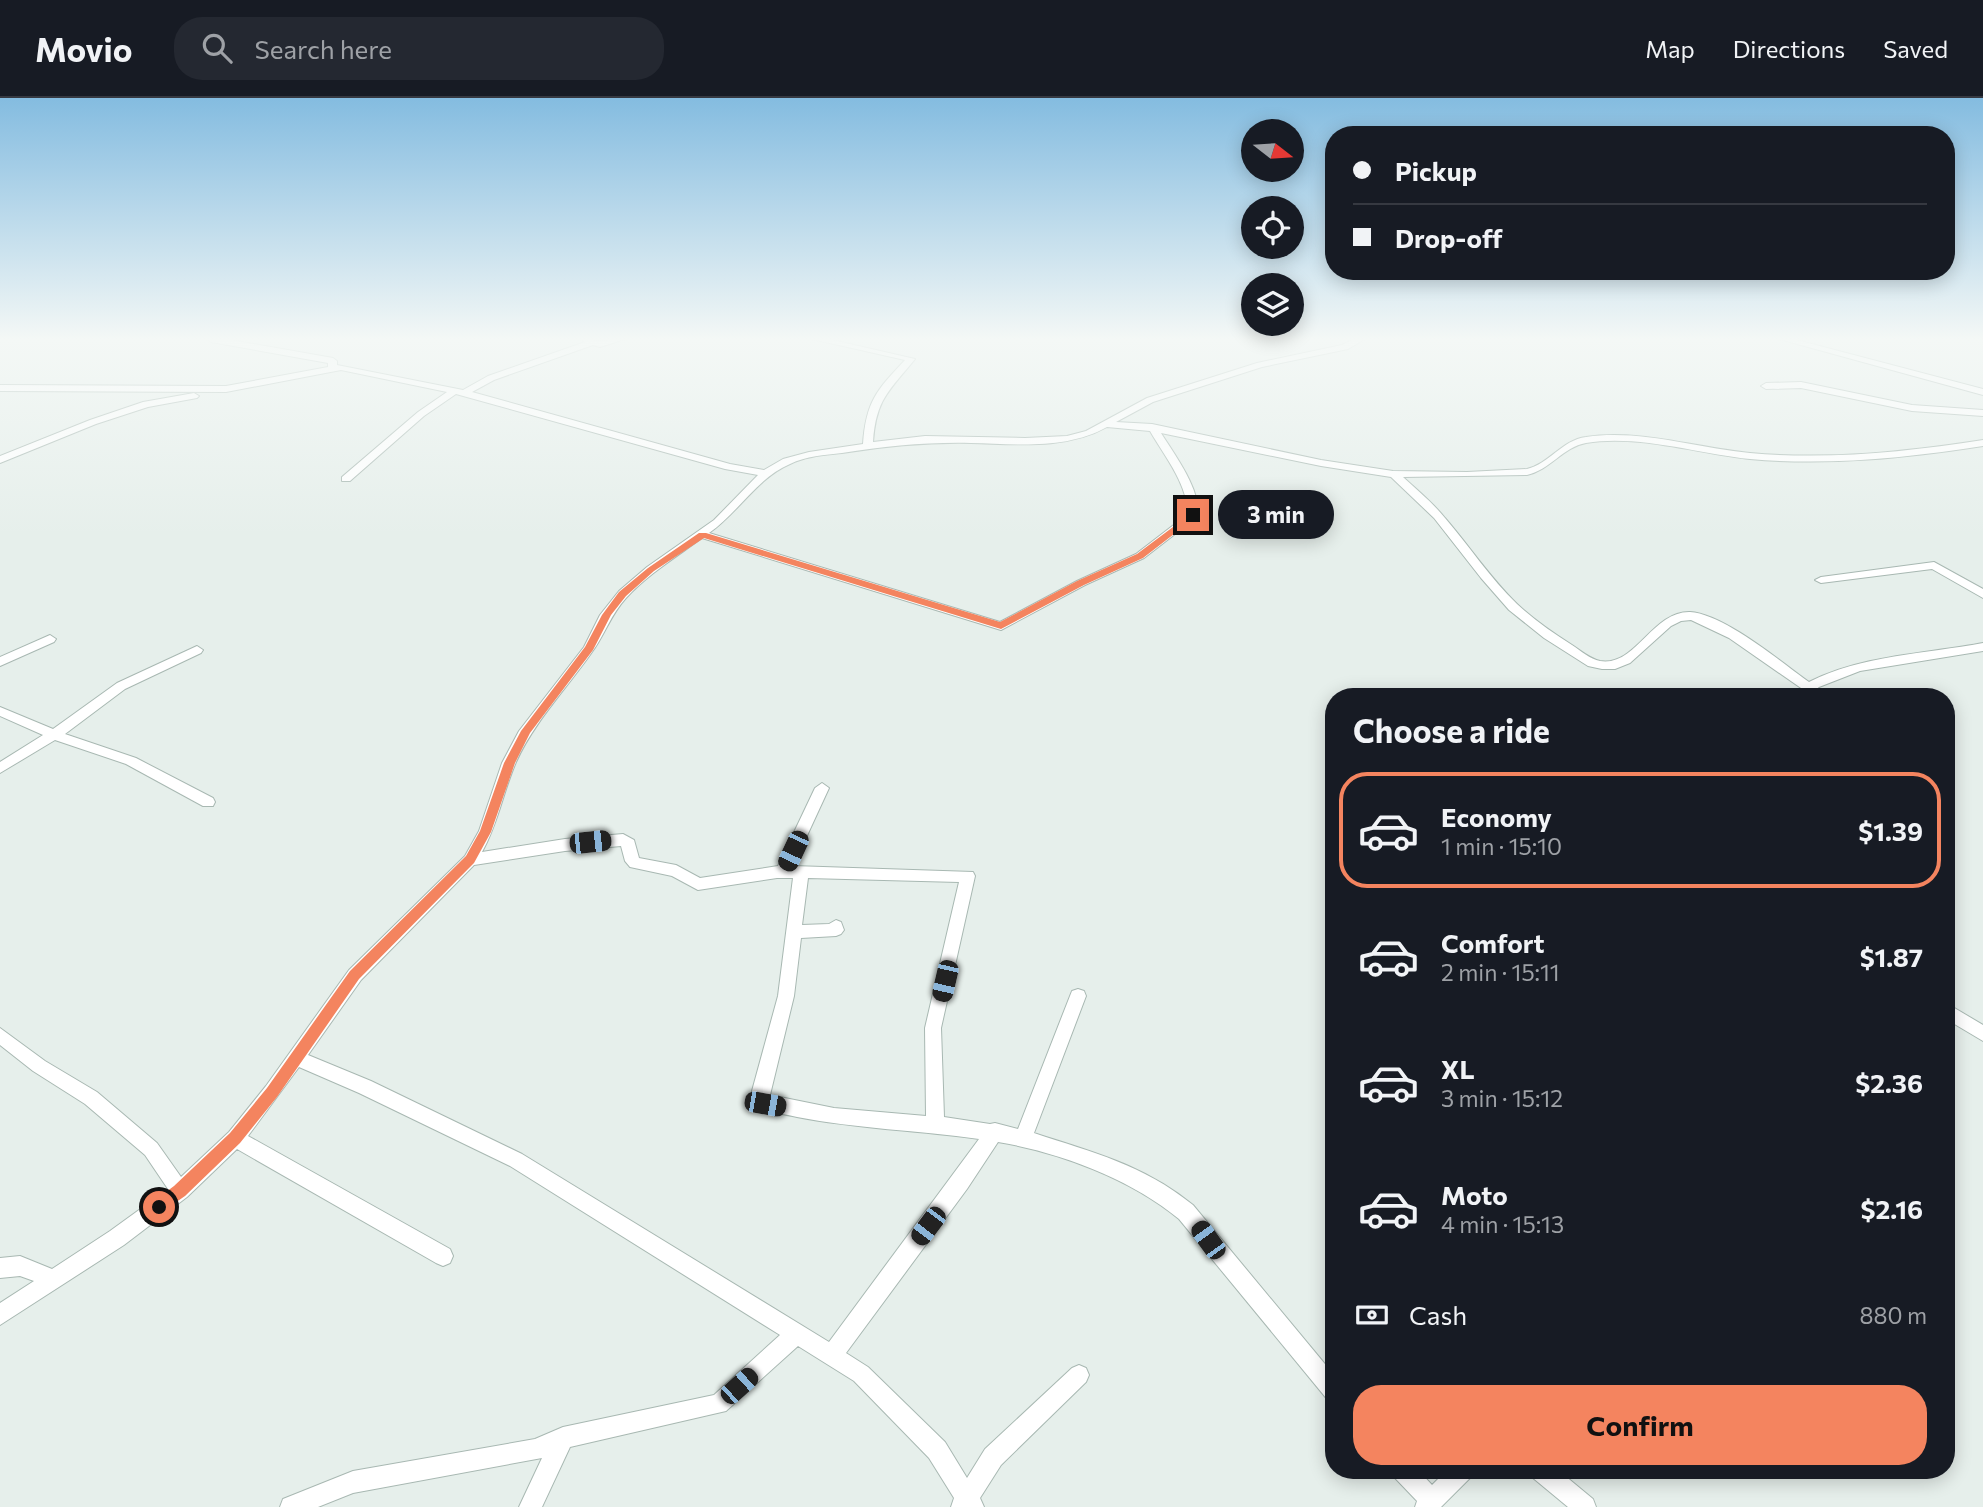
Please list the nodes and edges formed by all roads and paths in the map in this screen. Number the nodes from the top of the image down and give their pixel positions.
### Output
1 (144, 405) edge
2 (437, 405) edge
3 (505, 405) edge
4 (876, 405) edge
5 (1141, 405) edge
6 (1896, 405) edge
7 (1983, 413) edge
8 (1107, 424) junction
9 (1152, 427) junction
10 (1983, 443) edge
11 (868, 446) junction
12 (0, 460) edge
13 (766, 473) junction
14 (1394, 474) junction
15 (346, 479) dead end
16 (703, 535) junction
17 (1821, 580) dead end
18 (1983, 594) edge
19 (50, 639) dead end
20 (1983, 647) edge
21 (197, 650) dead end
22 (0, 662) edge
23 (1798, 688) edge
24 (1809, 688) edge
25 (0, 711) edge
26 (54, 735) junction
27 (0, 768) edge
28 (822, 788) dead end
29 (208, 802) dead end
30 (470, 860) junction
31 (802, 872) junction
32 (783, 873) junction
33 (836, 926) dead end
34 (794, 932) junction
35 (1078, 996) dead end
36 (1955, 1016) edge
37 (1983, 1034) edge
38 (0, 1035) edge
39 (296, 1058) junction
40 (935, 1124) junction
41 (995, 1131) junction
42 (235, 1138) junction
43 (1023, 1138) junction
44 (180, 1191) junction
45 (443, 1256) dead end
46 (0, 1268) edge
47 (55, 1280) junction
48 (0, 1315) edge
49 (797, 1333) junction
50 (832, 1356) junction
51 (1079, 1375) dead end
52 (1325, 1381) edge
53 (563, 1438) junction
54 (1410, 1479) edge
55 (1453, 1479) edge
56 (1552, 1479) edge
57 (967, 1504) edge
58 (1429, 1504) edge
59 (290, 1507) edge
60 (530, 1507) edge
61 (1585, 1507) edge

1 - 12 street
2 - 15 street
3 - 13 street
4 - 11 street
5 - 8 street
6 - 7 street
8 - 9 street
8 - 11 street
9 - 14 street
9 - 16 street
10 - 14 street
11 - 13 street
13 - 16 street
14 - 23 street
16 - 30 street
17 - 18 street
19 - 22 street
20 - 24 street
21 - 26 street
25 - 26 street
26 - 27 street
26 - 29 street
28 - 32 street
30 - 32 street
30 - 39 street
31 - 32 street
31 - 34 street
31 - 40 street
33 - 34 street
34 - 40 street
35 - 43 street
36 - 37 street
38 - 44 street
39 - 42 street
39 - 49 street
40 - 41 street
41 - 43 street
41 - 50 street
42 - 44 street
42 - 45 street
43 - 52 street
44 - 47 street
46 - 47 street
47 - 48 street
49 - 50 street
49 - 53 street
50 - 57 street
51 - 57 street
53 - 59 street
53 - 60 street
54 - 58 street
55 - 58 street
56 - 61 street

